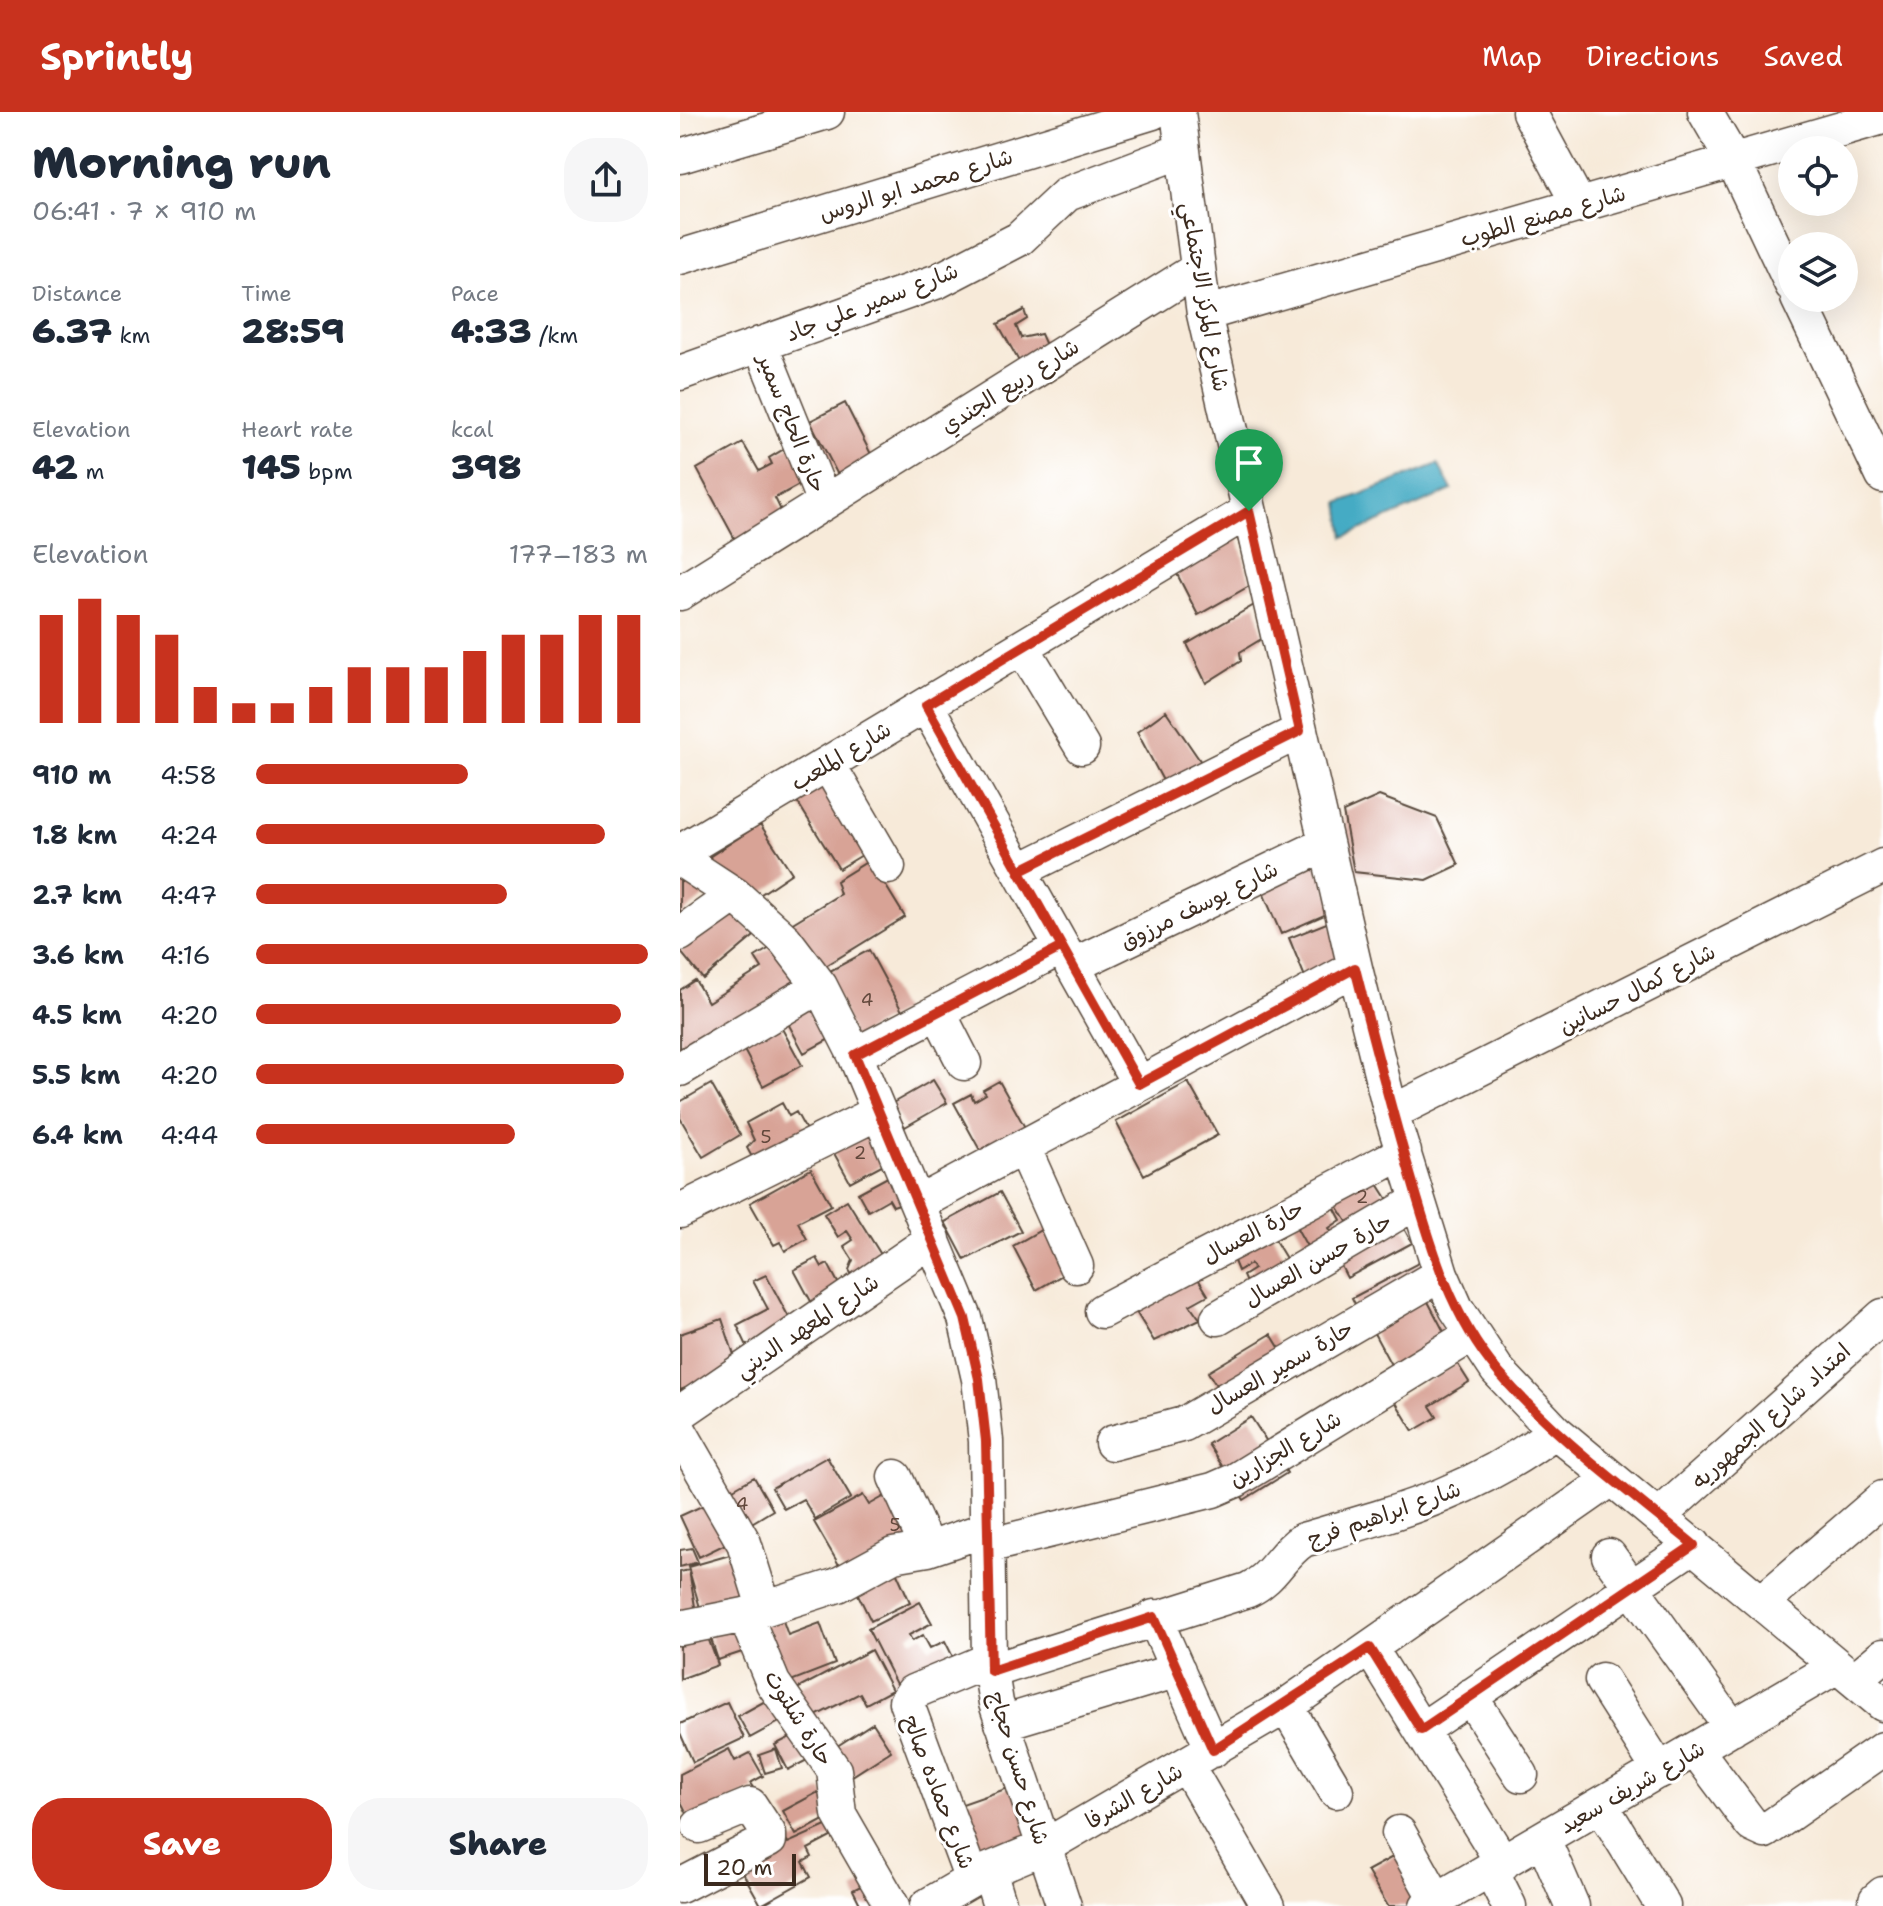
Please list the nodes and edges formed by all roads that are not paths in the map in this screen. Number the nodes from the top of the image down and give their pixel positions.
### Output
1 (827, 112) edge
2 (1153, 112) edge
3 (1178, 112) edge
4 (1529, 112) edge
5 (1705, 112) edge
6 (1879, 115) edge
7 (1181, 151) junction
8 (680, 156) edge
9 (1733, 160) junction
10 (1579, 205) junction
11 (1778, 255) edge
12 (680, 257) edge
13 (1196, 270) junction
14 (1805, 312) edge
15 (1204, 314) junction
16 (760, 344) junction
17 (680, 373) edge
18 (1883, 476) edge
19 (824, 502) junction
20 (1249, 511) junction
21 (680, 593) edge
22 (1022, 647) junction
23 (926, 705) junction
24 (1300, 731) junction
25 (1082, 747) dead end
26 (828, 764) junction
27 (1326, 844) junction
28 (680, 852) edge
29 (680, 859) edge
30 (1883, 866) edge
31 (888, 867) dead end
32 (1019, 871) junction
33 (735, 895) junction
34 (680, 934) edge
35 (1067, 956) junction
36 (1355, 968) junction
37 (820, 986) junction
38 (938, 1012) junction
39 (855, 1055) junction
40 (964, 1063) dead end
41 (680, 1069) edge
42 (1139, 1084) junction
43 (879, 1112) junction
44 (1391, 1113) junction
45 (1023, 1147) junction
46 (1404, 1152) junction
47 (1418, 1201) junction
48 (919, 1203) junction
49 (680, 1211) edge
50 (933, 1239) junction
51 (1076, 1266) dead end
52 (1441, 1274) junction
53 (1102, 1311) dead end
54 (1883, 1316) edge
55 (1218, 1318) dead end
56 (1473, 1334) junction
57 (680, 1413) edge
58 (1555, 1431) junction
59 (680, 1432) edge
60 (1112, 1443) dead end
61 (903, 1479) dead end
62 (1610, 1480) junction
63 (1883, 1498) edge
64 (1659, 1516) junction
65 (987, 1538) junction
66 (1694, 1545) junction
67 (928, 1549) junction
68 (1609, 1556) dead end
69 (1631, 1587) junction
70 (1762, 1602) junction
71 (755, 1611) junction
72 (1154, 1617) junction
73 (680, 1628) edge
74 (1370, 1648) junction
75 (1883, 1656) edge
76 (990, 1666) junction
77 (1178, 1670) junction
78 (1846, 1673) junction
79 (1602, 1680) dead end
80 (1470, 1696) junction
81 (1883, 1704) edge
82 (1286, 1706) junction
83 (1002, 1723) junction
84 (1732, 1728) junction
85 (1421, 1730) junction
86 (1883, 1749) edge
87 (1696, 1750) junction
88 (1200, 1758) junction
89 (1660, 1771) junction
90 (1521, 1775) dead end
91 (1336, 1791) dead end
92 (1601, 1805) junction
93 (699, 1826) dead end
94 (1399, 1833) dead end
95 (1543, 1839) junction
96 (1044, 1847) junction
97 (1497, 1866) junction
98 (980, 1875) junction
99 (680, 1886) edge
100 (1432, 1903) edge
101 (892, 1906) edge
102 (927, 1906) edge
103 (1000, 1906) edge
104 (1064, 1906) edge
105 (1268, 1906) edge
106 (1509, 1906) edge
107 (1572, 1906) edge
108 (1663, 1906) edge

1 - 8 street
2 - 12 street, شارع محمد ابو الروس
3 - 7 street, شارع المركز الاجتماعي
4 - 10 street
5 - 9 street
6 - 9 street, شارع مصنع الطوب
7 - 13 street, شارع المركز الاجتماعي
7 - 16 street, شارع سمير علي جاد
9 - 10 street, شارع مصنع الطوب
9 - 11 street
10 - 15 street, شارع مصنع الطوب
13 - 15 street, شارع المركز الاجتماعي
13 - 19 street, شارع ربيع الجندي
14 - 18 street
15 - 20 street, شارع المركز الاجتماعي
16 - 17 street, شارع سمير علي جاد
16 - 19 street, حارة الحاج سمير
19 - 21 street, شارع ربيع الجندي
20 - 22 street, شارع الملعب
20 - 24 street, شارع المركز الاجتماعي
22 - 23 street, شارع الملعب
22 - 25 street
23 - 26 street, شارع الملعب
23 - 32 street
24 - 27 street, شارع المركز الاجتماعي
24 - 32 street
26 - 28 street, شارع الملعب
26 - 31 street
27 - 35 street, شارع يوسف مرزوق
27 - 36 street, شارع المركز الاجتماعي
29 - 33 street, شارع حسن حجاج
30 - 44 street, شارع كمال حسانين
32 - 35 street
33 - 34 street
33 - 37 street, شارع حسن حجاج
35 - 38 street, شارع يوسف مرزوق
35 - 42 street
36 - 42 street
36 - 44 street, شارع المركز الاجتماعي
37 - 39 street, شارع حسن حجاج
37 - 41 street
38 - 39 street, شارع يوسف مرزوق
38 - 40 street
39 - 43 street, شارع حسن حجاج
42 - 45 street
43 - 48 street, شارع حسن حجاج
43 - 49 street
44 - 46 street, شارع المركز الاجتماعي
45 - 48 street
45 - 51 street
46 - 47 street, شارع المركز الاجتماعي
46 - 53 street, حارة العسال
47 - 52 street, شارع المركز الاجتماعي
47 - 55 street, حارة حسن العسال
48 - 50 street, شارع حسن حجاج
50 - 57 street, شارع المعهد الديني
50 - 65 street, شارع حسن حجاج
52 - 56 street, شارع المركز الاجتماعي
52 - 60 street, حارة سمير العسال
54 - 64 street, امتداد شارع الجمهوريه
56 - 58 street, شارع المركز الاجتماعي
56 - 65 street, شارع الجزارين
58 - 62 street, شارع المركز الاجتماعي
58 - 72 street, شارع ابراهيم فرج
59 - 71 street, حارة شلتوت
61 - 67 street
62 - 64 street, شارع المركز الاجتماعي
62 - 74 street, شارع الشرفا
63 - 70 street
64 - 66 street, شارع المركز الاجتماعي
65 - 67 street, شارع الجزارين
65 - 76 street, شارع حسن حجاج
66 - 69 street
66 - 70 street, شارع المركز الاجتماعي
67 - 71 street, شارع الجزارين
68 - 69 street
69 - 80 street
69 - 84 street
70 - 78 street, شارع المركز الاجتماعي
71 - 73 street, شارع الجزارين
71 - 101 street, حارة شلتوت
72 - 76 street, شارع ابراهيم فرج
72 - 77 street
74 - 82 street, شارع الشرفا
74 - 85 street
75 - 78 street, شارع شريف سعيد
76 - 83 street, شارع حسن حجاج
76 - 98 street, شارع حماده صالح
77 - 83 street
77 - 88 street
78 - 81 street, شارع المركز الاجتماعي
78 - 84 street, شارع شريف سعيد
79 - 89 street
80 - 85 street
80 - 90 street
82 - 88 street, شارع الشرفا
82 - 91 street
83 - 96 street, شارع حسن حجاج
84 - 87 street, شارع شريف سعيد
85 - 97 street
86 - 87 street
87 - 89 street, شارع شريف سعيد
88 - 96 street, شارع الشرفا
88 - 105 street
89 - 92 street, شارع شريف سعيد
92 - 95 street, شارع شريف سعيد
92 - 108 street
93 - 99 street
94 - 100 street
95 - 97 street, شارع شريف سعيد
95 - 107 street
96 - 98 street, شارع الشرفا
96 - 104 street, شارع حسن حجاج
97 - 100 street, شارع شريف سعيد
97 - 106 street
98 - 102 street, شارع الشرفا
98 - 103 street

